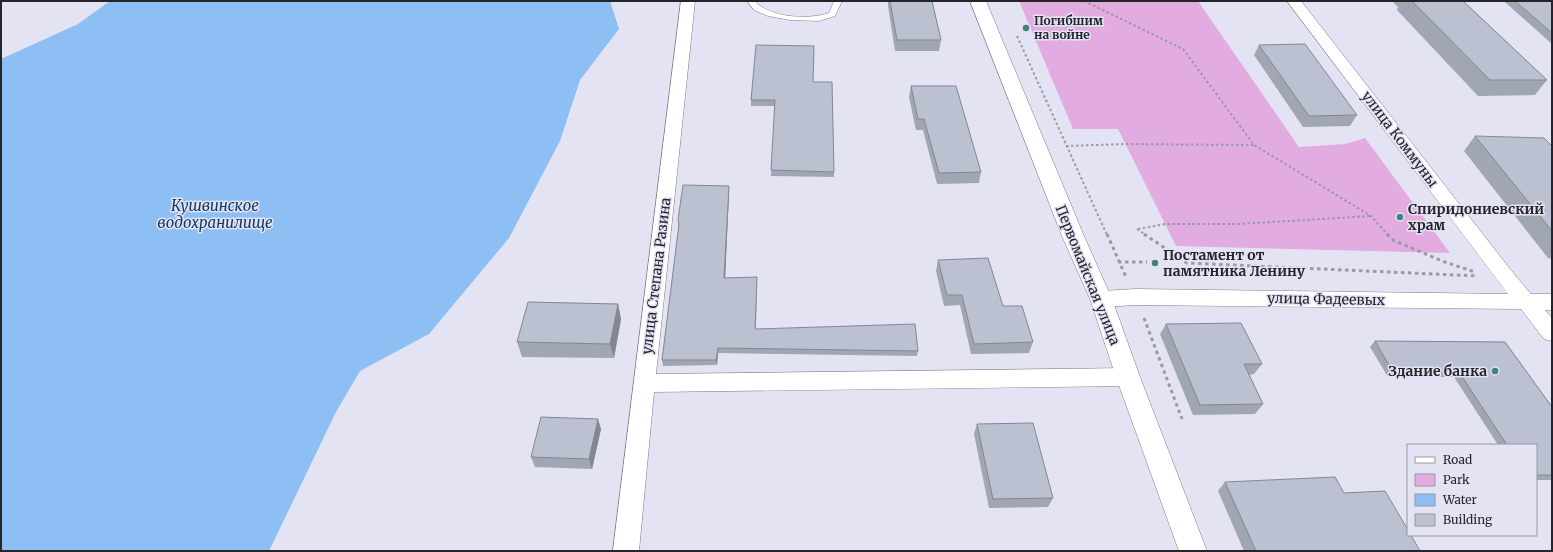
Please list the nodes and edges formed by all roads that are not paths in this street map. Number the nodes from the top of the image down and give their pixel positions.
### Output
1 (688, 1) edge
2 (751, 1) edge
3 (838, 1) edge
4 (978, 1) edge
5 (1294, 1) edge
6 (1100, 298) junction
7 (1526, 301) junction
8 (1552, 302) edge
9 (1552, 333) edge
10 (1128, 377) junction
11 (644, 384) junction
12 (626, 551) edge
13 (1193, 551) edge

1 - 11 street, улица Степана Разина
2 - 3 lane
4 - 6 main road, Первомайская улица
5 - 7 street, улица Коммуны
6 - 7 street, улица Фадеевых
6 - 10 main road, Первомайская улица
7 - 8 street, улица Фадеевых
7 - 9 street, улица Коммуны
10 - 11 street
10 - 13 main road, Первомайская улица
11 - 12 street, улица Степана Разина

